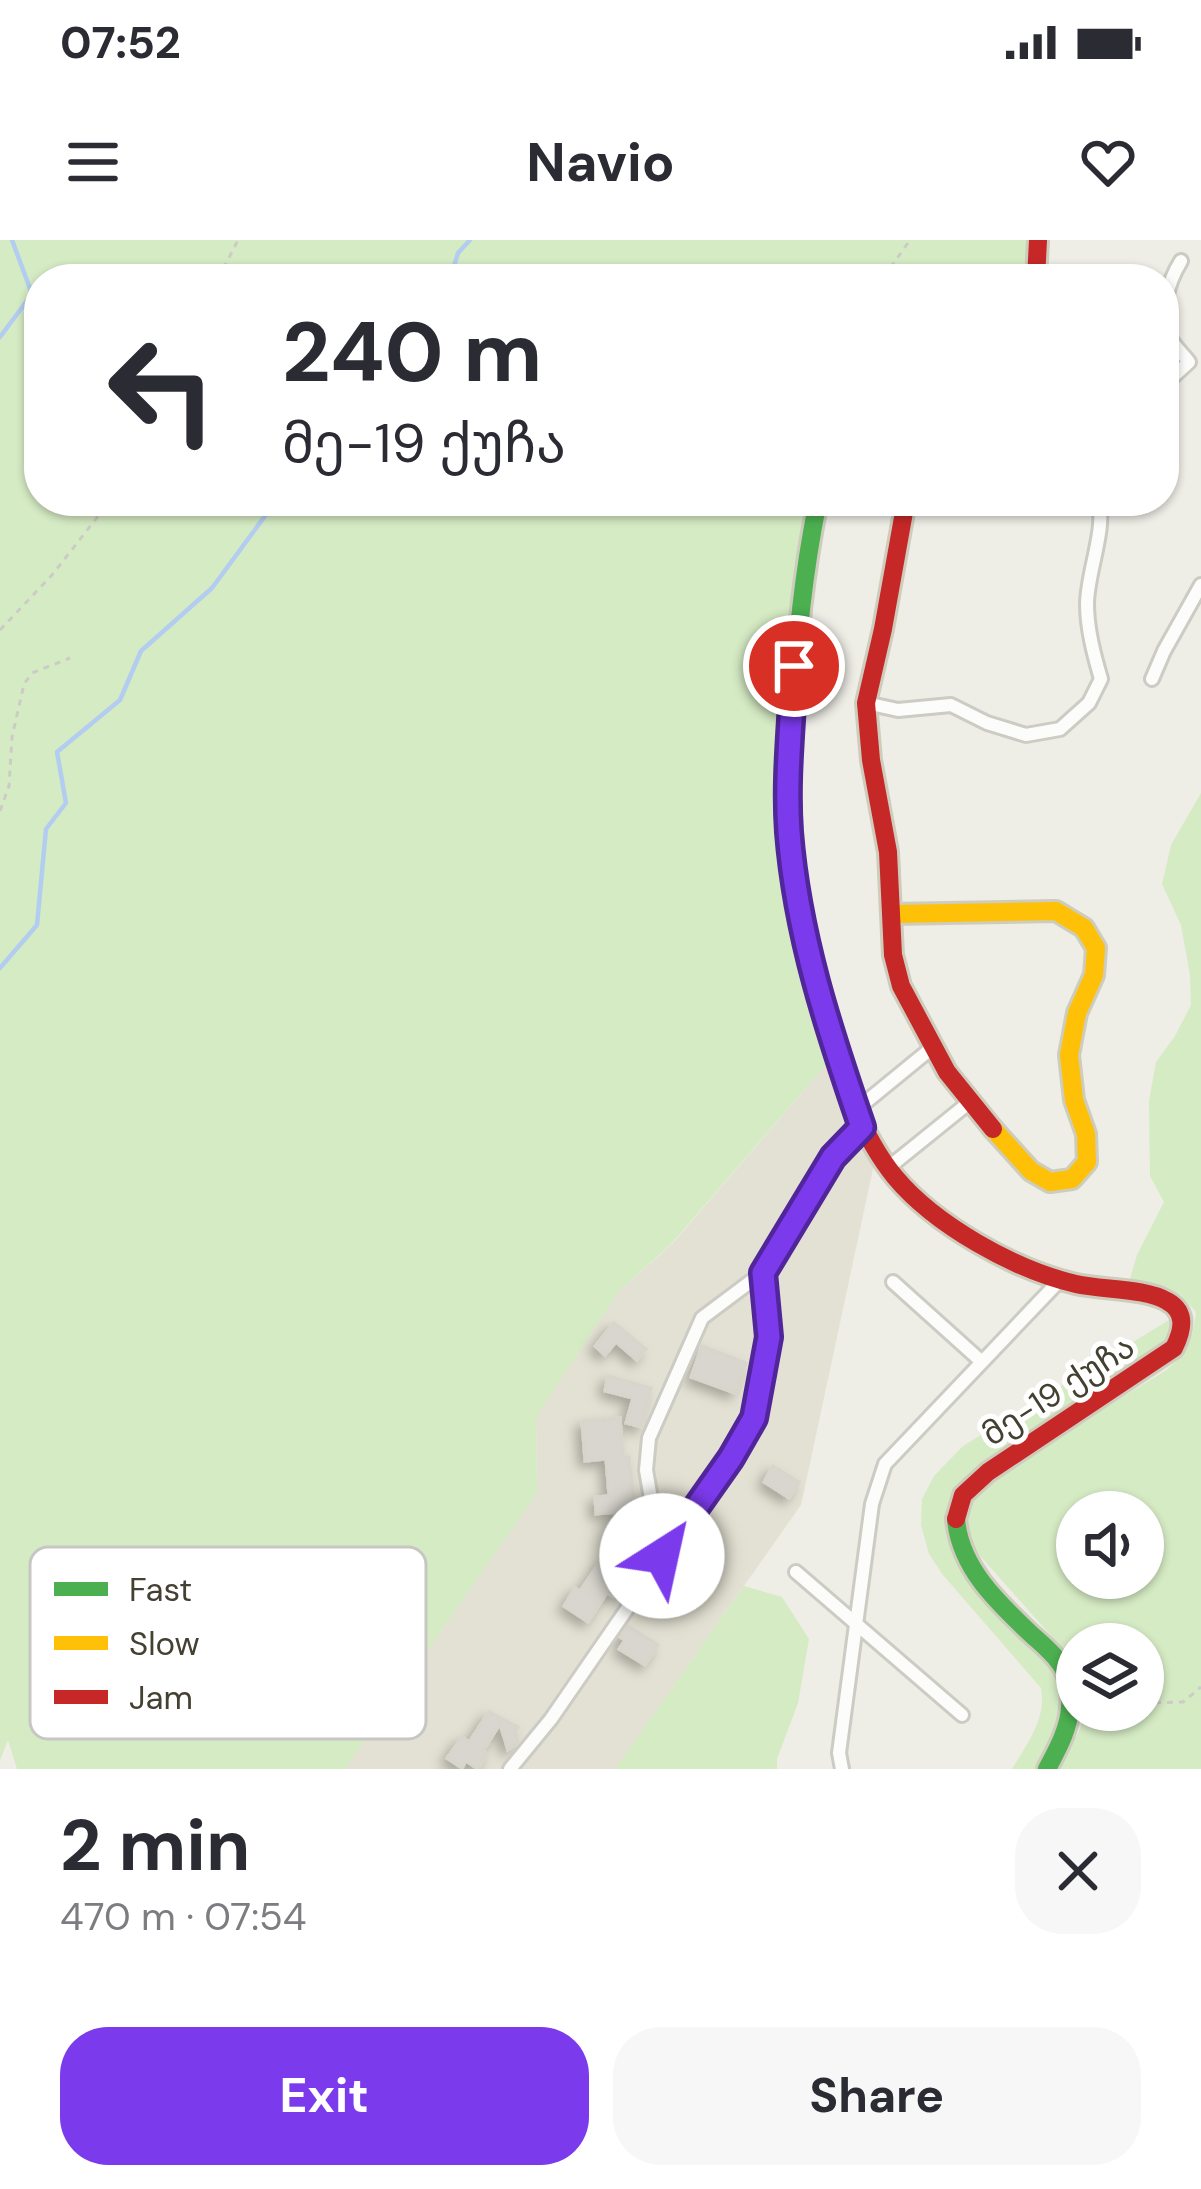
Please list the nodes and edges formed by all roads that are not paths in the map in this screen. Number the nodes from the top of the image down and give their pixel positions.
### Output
1 (1181, 261) dead end
2 (1179, 264) edge
3 (815, 516) edge
4 (903, 516) edge
5 (1102, 516) edge
6 (1201, 585) edge
7 (1152, 679) dead end
8 (866, 703) junction
9 (893, 914) junction
10 (933, 1047) junction
11 (971, 1101) junction
12 (859, 1119) junction
13 (888, 1168) junction
14 (763, 1273) junction
15 (1060, 1280) junction
16 (893, 1282) dead end
17 (982, 1362) junction
18 (662, 1556) junction
19 (796, 1572) dead end
20 (856, 1624) junction
21 (962, 1715) dead end
22 (510, 1769) edge
23 (842, 1769) edge
24 (1047, 1769) edge

1 - 2 street
3 - 12 street, მე-19 ქუჩა
4 - 8 street
5 - 8 street
6 - 7 street
8 - 9 street
9 - 10 street
9 - 11 street
10 - 11 street
10 - 12 street
11 - 13 street
12 - 13 street, მე-19 ქუჩა
12 - 14 street
13 - 15 street, მე-19 ქუჩა
14 - 18 street
14 - 18 street
15 - 17 street
15 - 24 street, მე-19 ქუჩა
16 - 17 street
17 - 20 street
18 - 22 street
19 - 20 street
20 - 21 street
20 - 23 street

